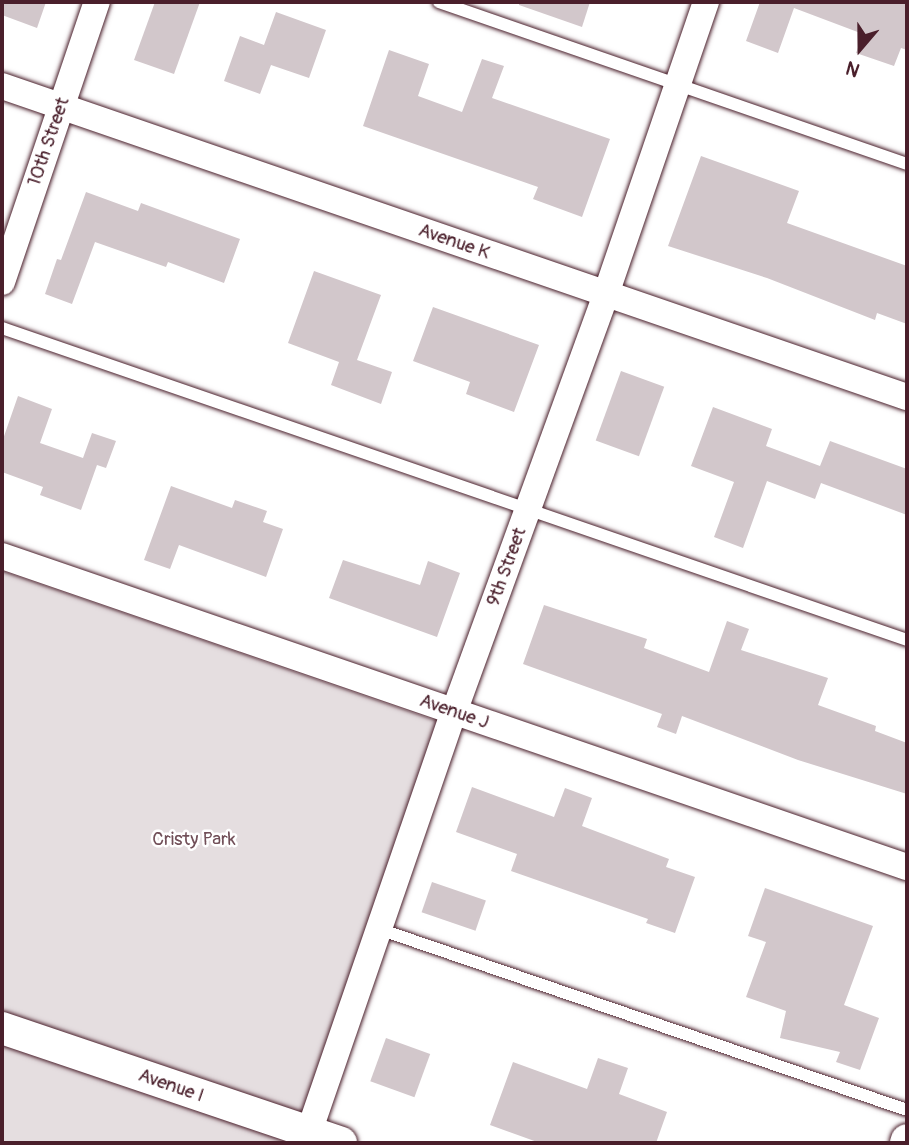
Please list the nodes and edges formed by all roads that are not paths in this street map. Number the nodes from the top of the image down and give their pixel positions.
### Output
1 (97, 2) edge
2 (439, 2) edge
3 (706, 2) edge
4 (678, 85) junction
5 (2, 86) edge
6 (60, 106) junction
7 (907, 164) edge
8 (2, 282) edge
9 (606, 294) junction
10 (2, 328) edge
11 (907, 397) edge
12 (528, 509) junction
13 (2, 556) edge
14 (907, 640) edge
15 (454, 712) junction
16 (907, 867) edge
17 (379, 929) junction
18 (2, 1028) edge
19 (907, 1110) edge
20 (309, 1132) junction
21 (341, 1143) edge

1 - 6 street, 10th Street
2 - 4 lane
3 - 4 street, 9th Street
4 - 7 lane
4 - 9 street, 9th Street
5 - 6 street, Avenue K
6 - 8 street, 10th Street
6 - 9 street, Avenue K
9 - 11 street, Avenue K
9 - 12 street, 9th Street
10 - 12 lane
12 - 14 lane
12 - 15 street, 9th Street
13 - 15 street, Avenue J
15 - 16 street, Avenue J
15 - 17 street, 9th Street
17 - 19 lane
17 - 20 street, 9th Street
18 - 20 street, Avenue I
20 - 21 street, Avenue I

